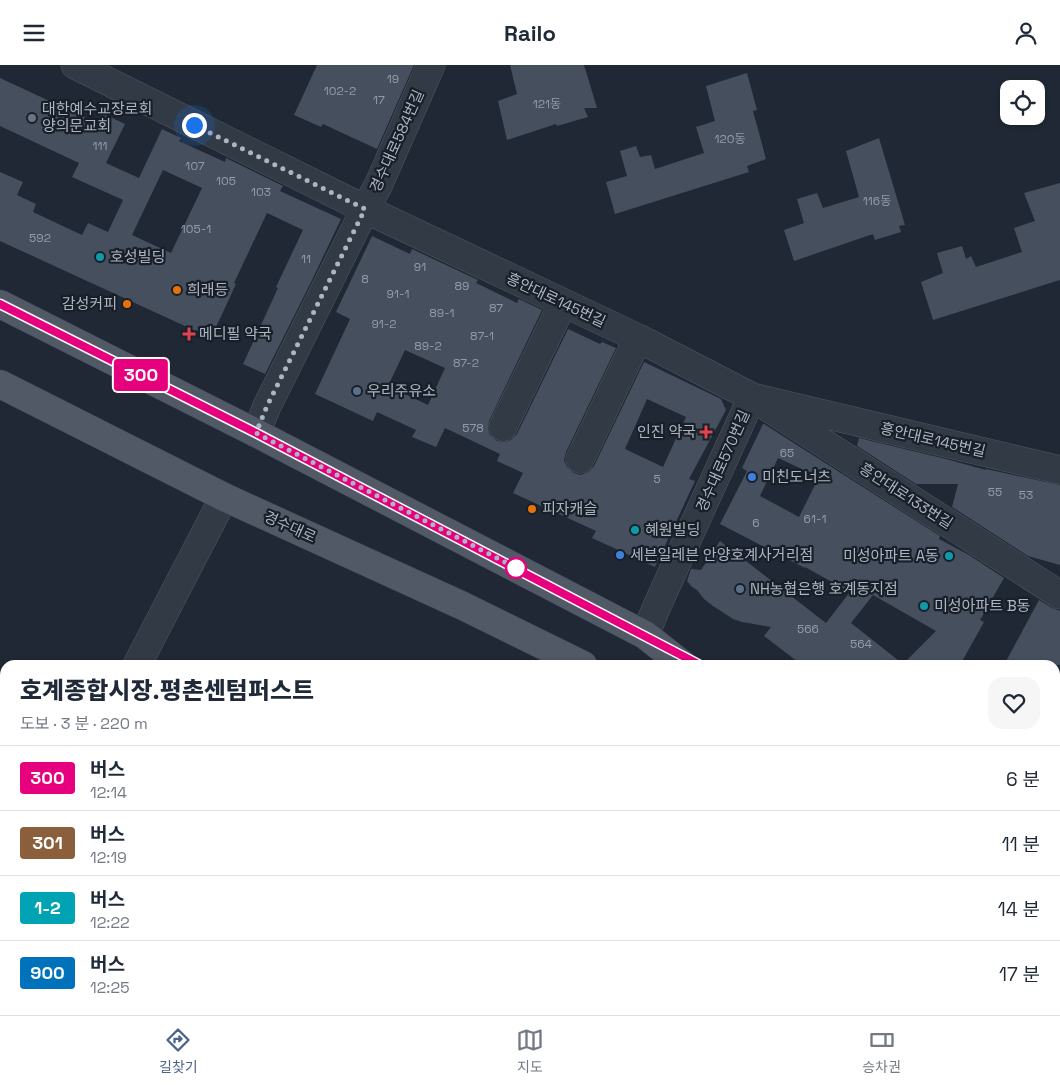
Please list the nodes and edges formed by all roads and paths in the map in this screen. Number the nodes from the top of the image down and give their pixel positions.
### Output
1 (75, 65) edge
2 (431, 65) edge
3 (365, 209) junction
4 (563, 303) junction
5 (0, 304) edge
6 (638, 338) junction
7 (0, 384) edge
8 (752, 397) junction
9 (504, 427) dead end
10 (256, 433) junction
11 (580, 459) dead end
12 (1060, 470) edge
13 (224, 497) junction
14 (1060, 595) edge
15 (645, 635) junction
16 (140, 660) edge
17 (573, 660) edge
18 (677, 660) edge
19 (691, 660) edge

1 - 3 street, 흥안대로145번길
2 - 3 street, 경수대로584번길
3 - 4 street, 흥안대로145번길
3 - 10 street, 경수대로584번길
4 - 6 street, 흥안대로145번길
4 - 9 street
5 - 10 main road
6 - 8 street, 흥안대로145번길
6 - 11 street
7 - 13 main road, 경수대로
8 - 12 street, 흥안대로145번길
8 - 14 street, 흥안대로133번길
8 - 15 street, 경수대로570번길
10 - 15 main road
13 - 16 street
13 - 17 main road, 경수대로
15 - 18 main road
15 - 19 main road

